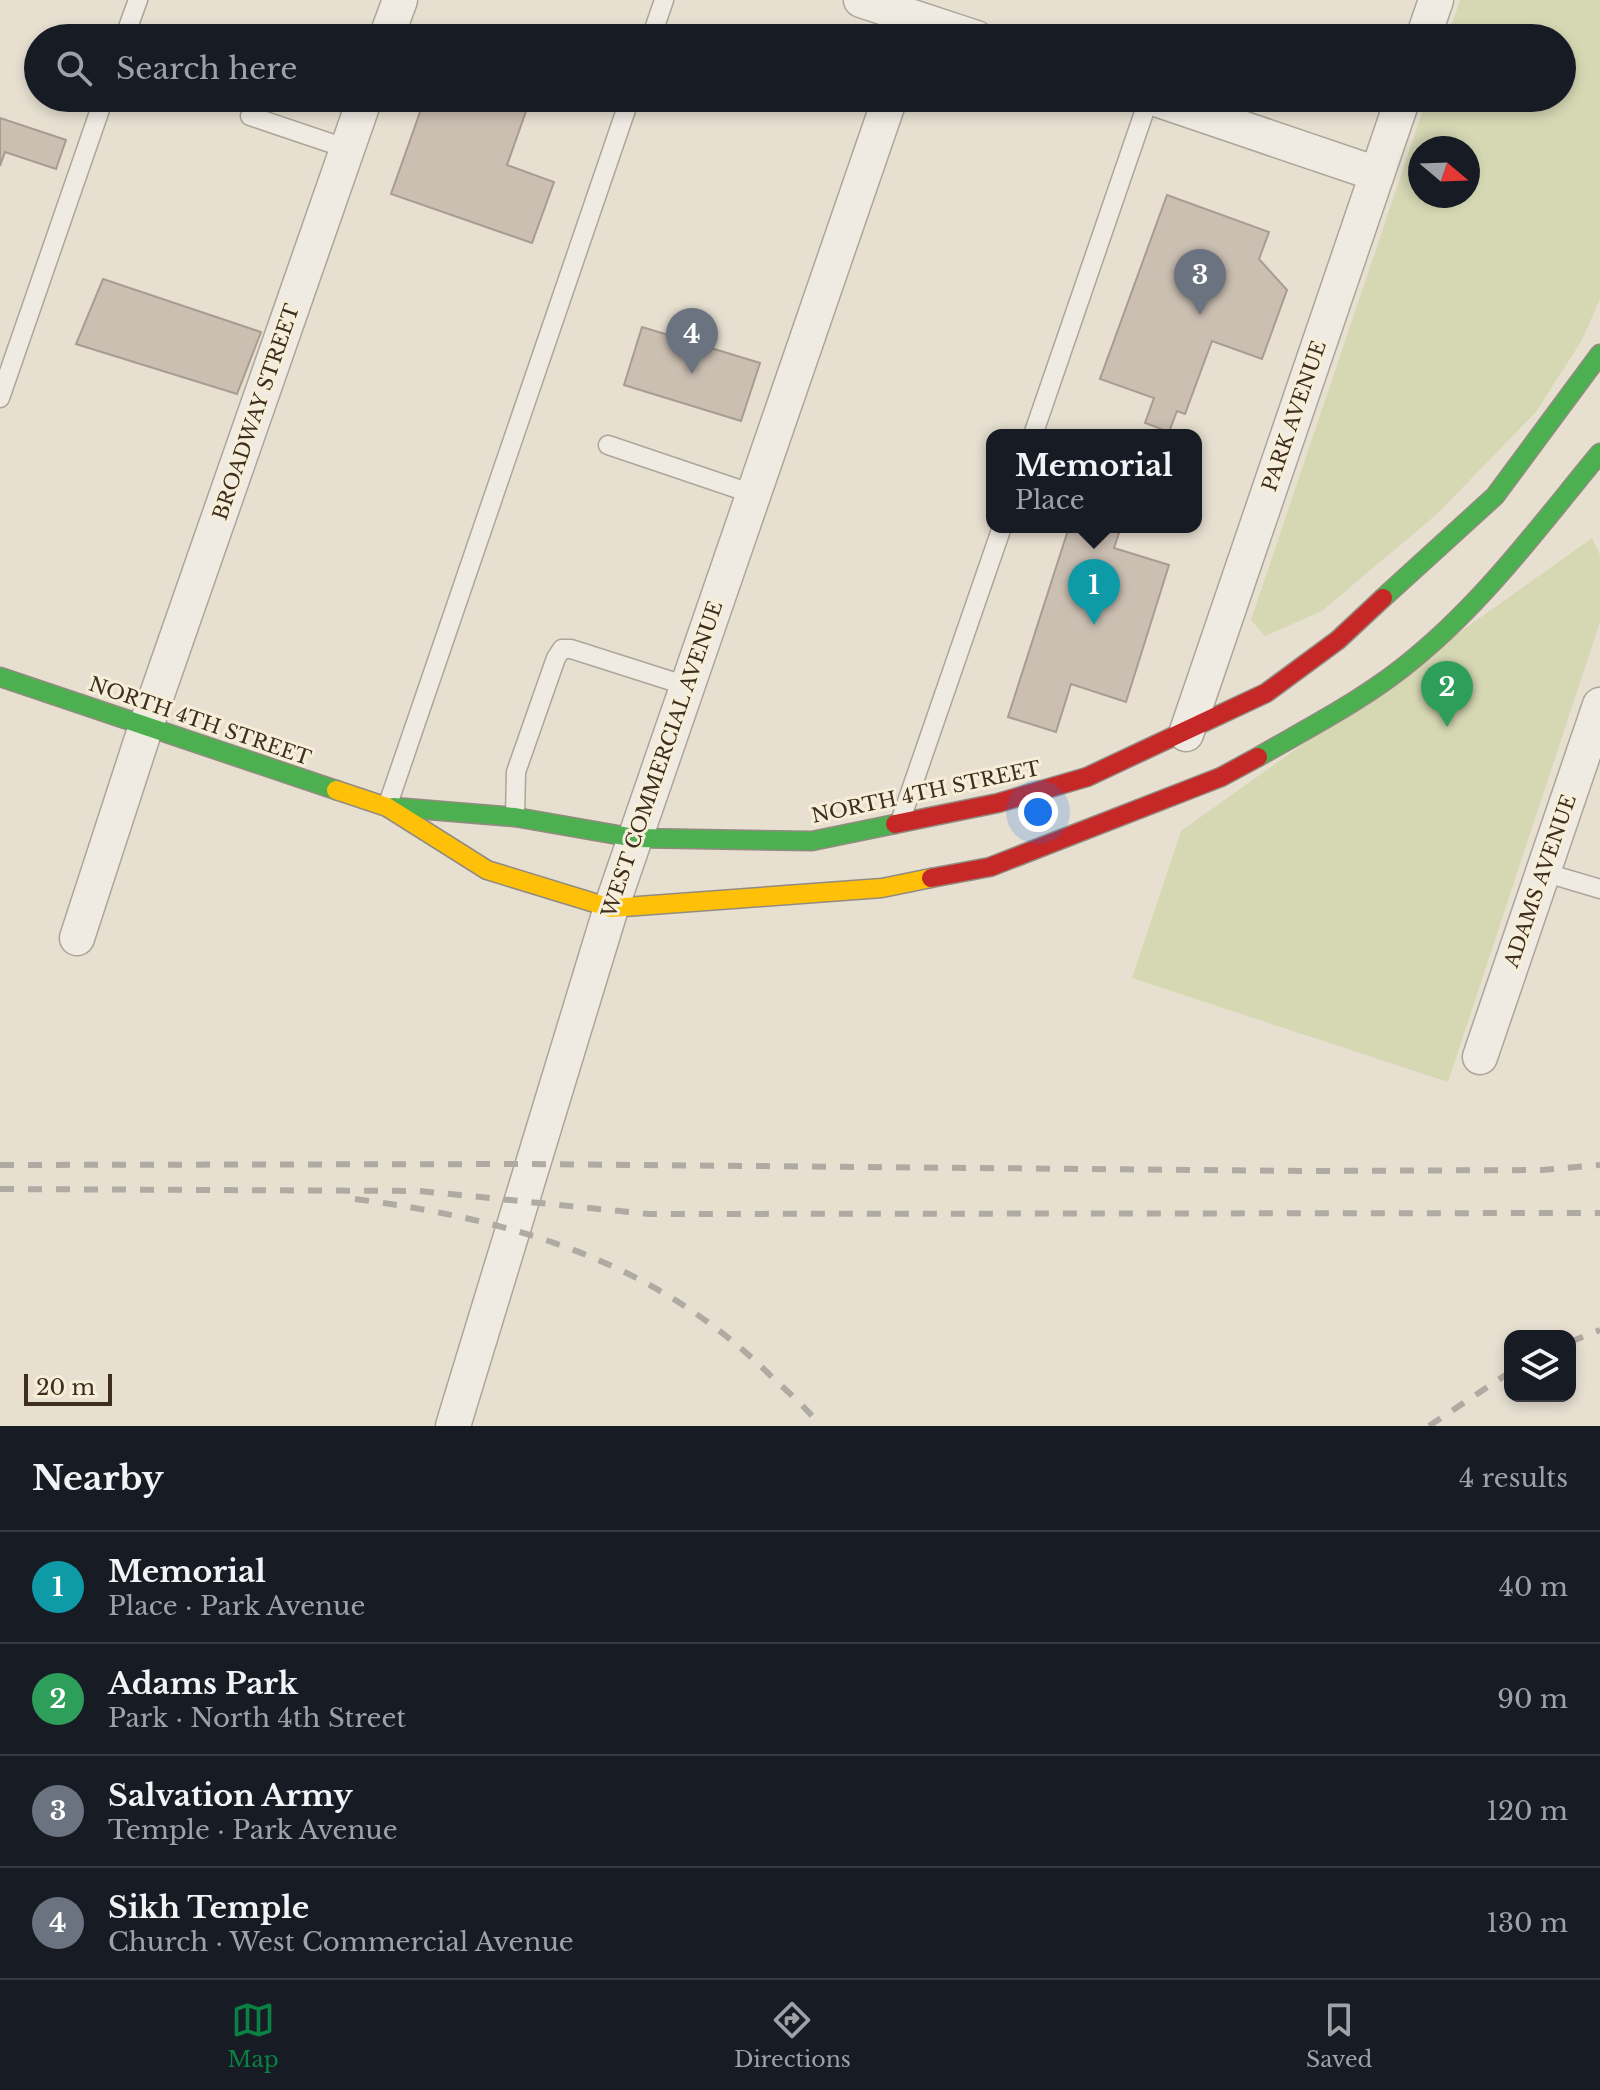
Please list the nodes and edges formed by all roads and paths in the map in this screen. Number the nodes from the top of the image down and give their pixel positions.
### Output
1 (138, 0) edge
2 (400, 0) edge
3 (664, 0) edge
4 (861, 0) edge
5 (1436, 0) edge
6 (917, 19) edge
7 (129, 24) edge
8 (391, 24) edge
9 (656, 24) edge
10 (1428, 24) edge
11 (99, 112) edge
12 (360, 112) edge
13 (625, 112) edge
14 (885, 112) edge
15 (1146, 112) edge
16 (1193, 112) edge
17 (1398, 112) edge
18 (250, 116) dead end
19 (348, 149) junction
20 (1377, 174) junction
21 (1600, 354) edge
22 (0, 398) edge
23 (1035, 429) edge
24 (608, 445) dead end
25 (1600, 453) edge
26 (753, 494) junction
27 (1000, 533) edge
28 (0, 677) edge
29 (687, 686) junction
30 (1600, 705) edge
31 (146, 726) junction
32 (1186, 734) junction
33 (387, 807) junction
34 (515, 817) junction
35 (900, 823) junction
36 (635, 838) junction
37 (1543, 872) junction
38 (1600, 889) edge
39 (611, 908) junction
40 (77, 938) dead end
41 (1480, 1057) dead end
42 (453, 1426) edge

1 - 7 lane
2 - 8 street
3 - 9 lane
4 - 6 street
5 - 10 street
11 - 22 lane
12 - 19 street, BROADWAY STREET
13 - 33 lane
14 - 26 street, WEST COMMERCIAL AVENUE
15 - 23 lane
16 - 20 street
17 - 20 street, PARK AVENUE
18 - 19 lane
19 - 31 street, BROADWAY STREET
20 - 32 street, PARK AVENUE
21 - 32 main road, NORTH 4TH STREET
24 - 26 lane
25 - 39 main road, NORTH 4TH STREET
26 - 29 street, WEST COMMERCIAL AVENUE
27 - 35 lane
28 - 31 main road, NORTH 4TH STREET
29 - 34 lane
29 - 36 street, WEST COMMERCIAL AVENUE
30 - 37 street, ADAMS AVENUE
31 - 33 main road, NORTH 4TH STREET
31 - 40 street, BROADWAY STREET
32 - 35 main road, NORTH 4TH STREET
33 - 34 main road, NORTH 4TH STREET
33 - 39 main road, NORTH 4TH STREET
34 - 36 main road, NORTH 4TH STREET
35 - 36 main road, NORTH 4TH STREET
36 - 39 street, WEST COMMERCIAL AVENUE
37 - 38 lane
37 - 41 street, ADAMS AVENUE
39 - 42 street, WEST COMMERCIAL AVENUE

